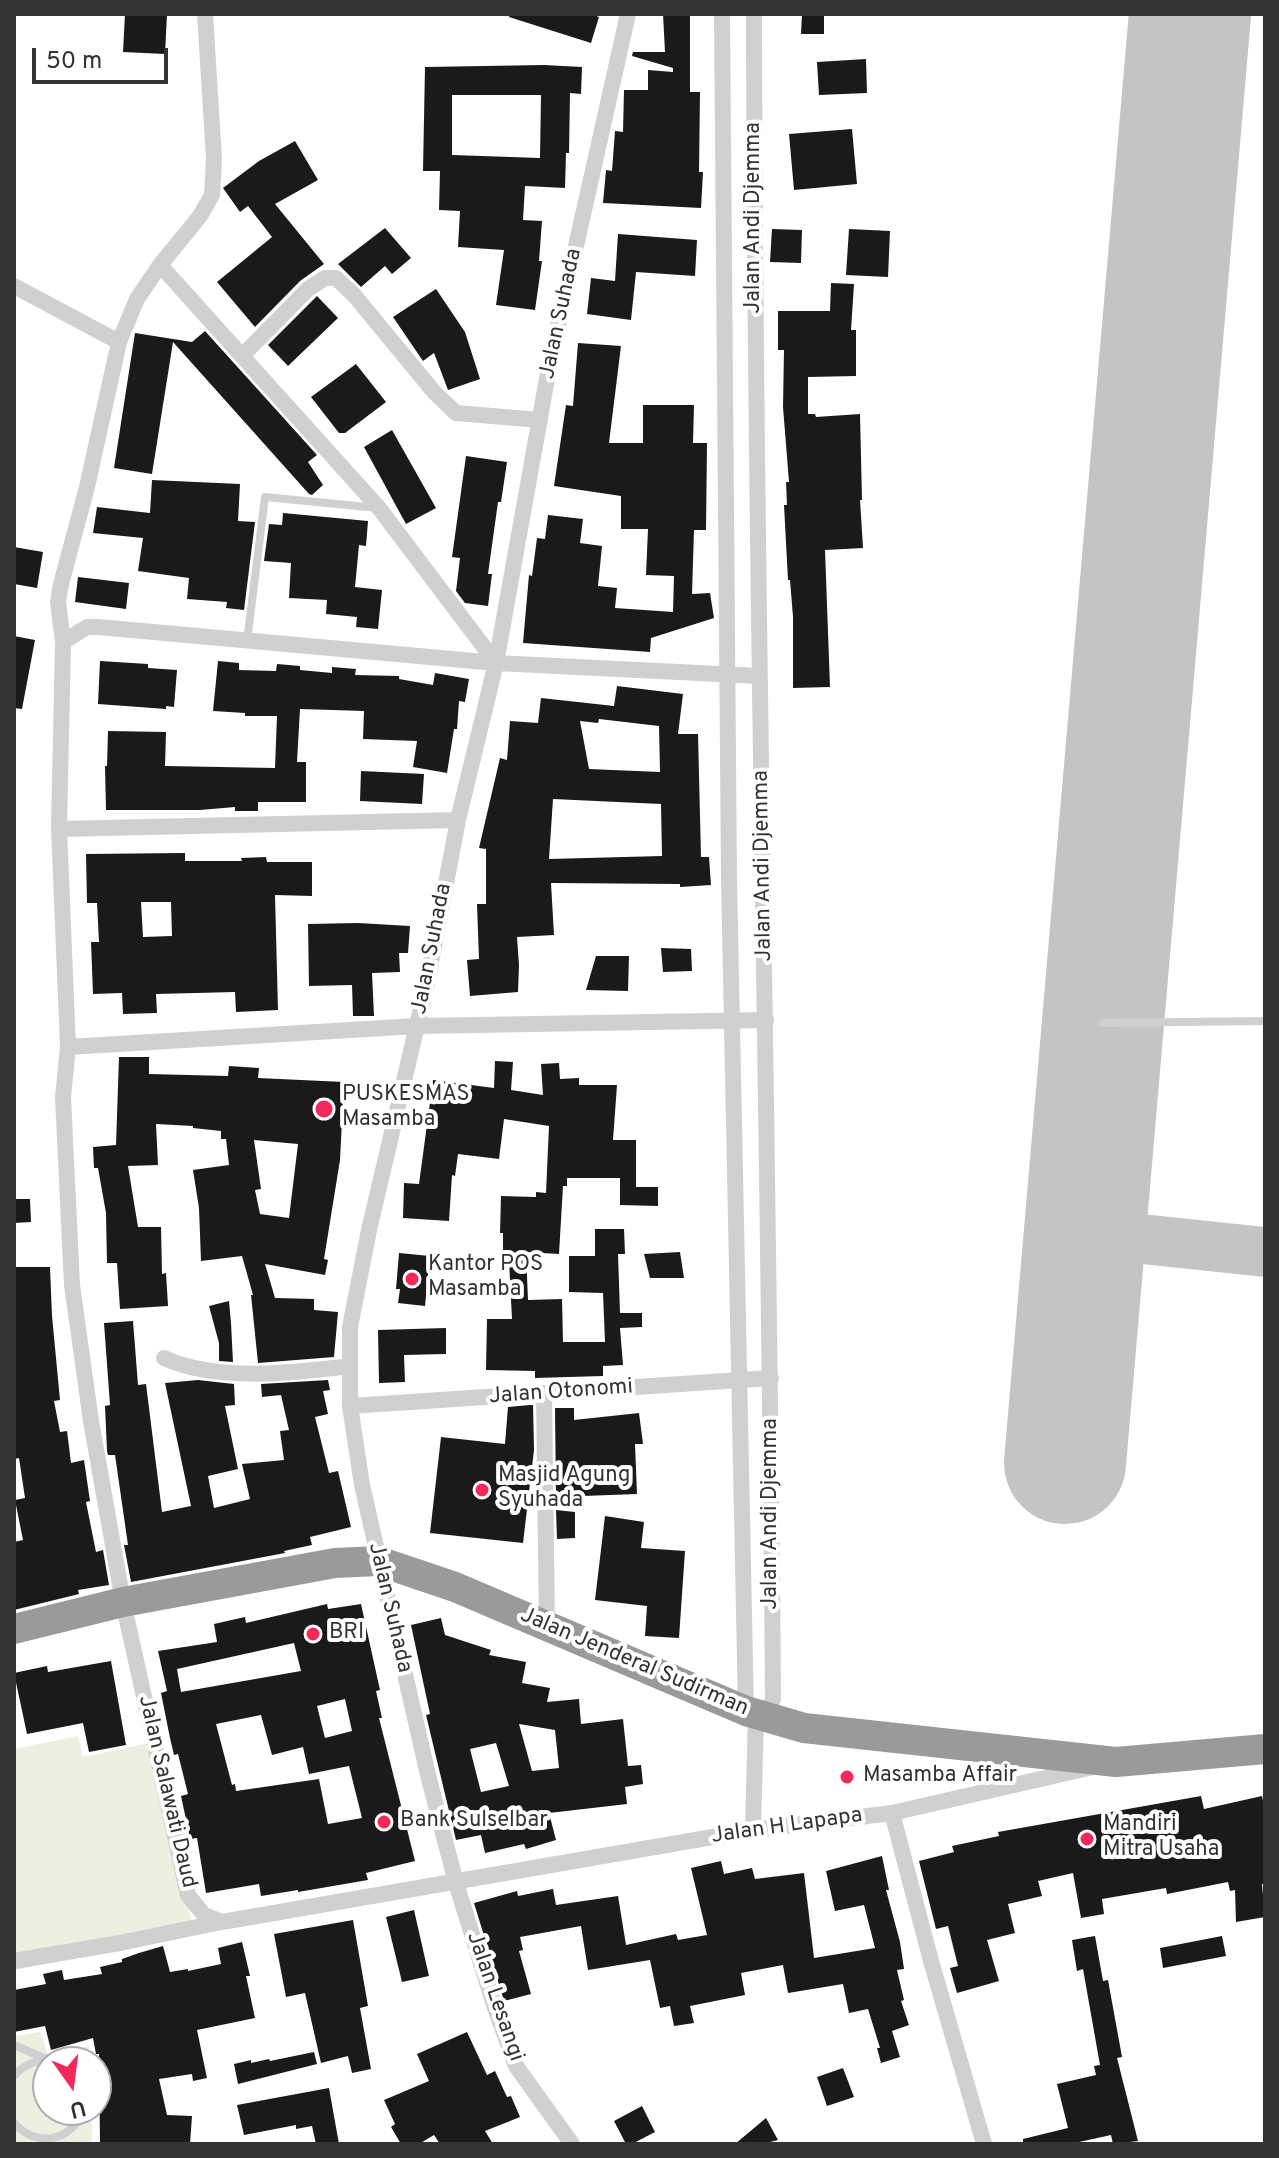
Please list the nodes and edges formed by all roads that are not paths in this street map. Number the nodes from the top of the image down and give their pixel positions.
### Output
1 (205, 14) edge
2 (628, 14) edge
3 (722, 14) edge
4 (754, 14) edge
5 (755, 224) junction
6 (724, 225) junction
7 (160, 265) junction
8 (14, 286) edge
9 (119, 342) junction
10 (242, 356) junction
11 (540, 420) junction
12 (379, 508) junction
13 (247, 641) junction
14 (63, 642) junction
15 (496, 663) junction
16 (728, 676) junction
17 (760, 676) junction
18 (458, 820) junction
19 (59, 829) junction
20 (733, 1020) junction
21 (766, 1020) junction
22 (1265, 1021) edge
23 (1103, 1023) dead end
24 (417, 1026) junction
25 (68, 1047) junction
26 (164, 1358) dead end
27 (350, 1366) junction
28 (771, 1378) junction
29 (740, 1382) junction
30 (544, 1394) junction
31 (350, 1406) junction
32 (378, 1561) junction
33 (123, 1602) junction
34 (547, 1627) junction
35 (14, 1629) edge
36 (756, 1714) junction
37 (1265, 1749) edge
38 (1116, 1762) junction
39 (892, 1813) junction
40 (753, 1830) junction
41 (456, 1883) junction
42 (222, 1922) junction
43 (14, 1961) edge
44 (14, 2045) edge
45 (24, 2050) junction
46 (32, 2052) edge
47 (32, 2064) edge
48 (27, 2065) junction
49 (14, 2076) edge
50 (14, 2123) edge
51 (75, 2126) edge
52 (56, 2141) edge
53 (572, 2144) edge
54 (984, 2144) edge

1 - 7 street, Jalan Salawati Daud
2 - 11 street, Jalan Suhada
3 - 6 street, Jalan Andi Djemma
4 - 5 street, Jalan Andi Djemma
5 - 6 street
5 - 17 street, Jalan Andi Djemma
6 - 16 street, Jalan Andi Djemma
7 - 9 street, Jalan Salawati Daud
7 - 10 street
8 - 9 street
9 - 14 street, Jalan Salawati Daud
10 - 11 street
10 - 12 street
11 - 15 street, Jalan Suhada
12 - 13 lane
12 - 15 street
13 - 14 street
13 - 15 street
14 - 19 street, Jalan Salawati Daud
15 - 16 street
15 - 18 street, Jalan Suhada
16 - 17 street
16 - 20 street, Jalan Andi Djemma
17 - 21 street, Jalan Andi Djemma
18 - 19 street
18 - 24 street, Jalan Suhada
19 - 25 street, Jalan Salawati Daud
20 - 21 street
20 - 24 street
20 - 29 street, Jalan Andi Djemma
21 - 28 street, Jalan Andi Djemma
22 - 23 lane
24 - 25 street
24 - 27 street, Jalan Suhada
25 - 33 street, Jalan Salawati Daud
26 - 27 street
27 - 31 street, Jalan Suhada
28 - 29 street, Jalan Otonomi
28 - 36 street, Jalan Andi Djemma
29 - 30 street, Jalan Otonomi
29 - 36 street, Jalan Andi Djemma
30 - 31 street, Jalan Otonomi
30 - 34 street
31 - 32 street, Jalan Suhada
32 - 33 highway, Jalan Jenderal Sudirman
32 - 34 highway, Jalan Jenderal Sudirman
32 - 41 street, Jalan Suhada
33 - 35 highway, Jalan Jenderal Sudirman
33 - 42 street, Jalan Salawati Daud
34 - 36 highway, Jalan Jenderal Sudirman
36 - 38 highway, Jalan Jenderal Sudirman
36 - 40 street
37 - 38 highway, Jalan Jenderal Sudirman
38 - 39 street, Jalan H Lapapa
39 - 40 street, Jalan H Lapapa
39 - 54 street
40 - 41 street, Jalan H Lapapa
41 - 42 street
41 - 53 street, Jalan Lesangi
42 - 43 street
44 - 45 lane
45 - 46 lane
45 - 48 lane
47 - 48 lane
48 - 49 lane
50 - 52 lane
51 - 52 lane

